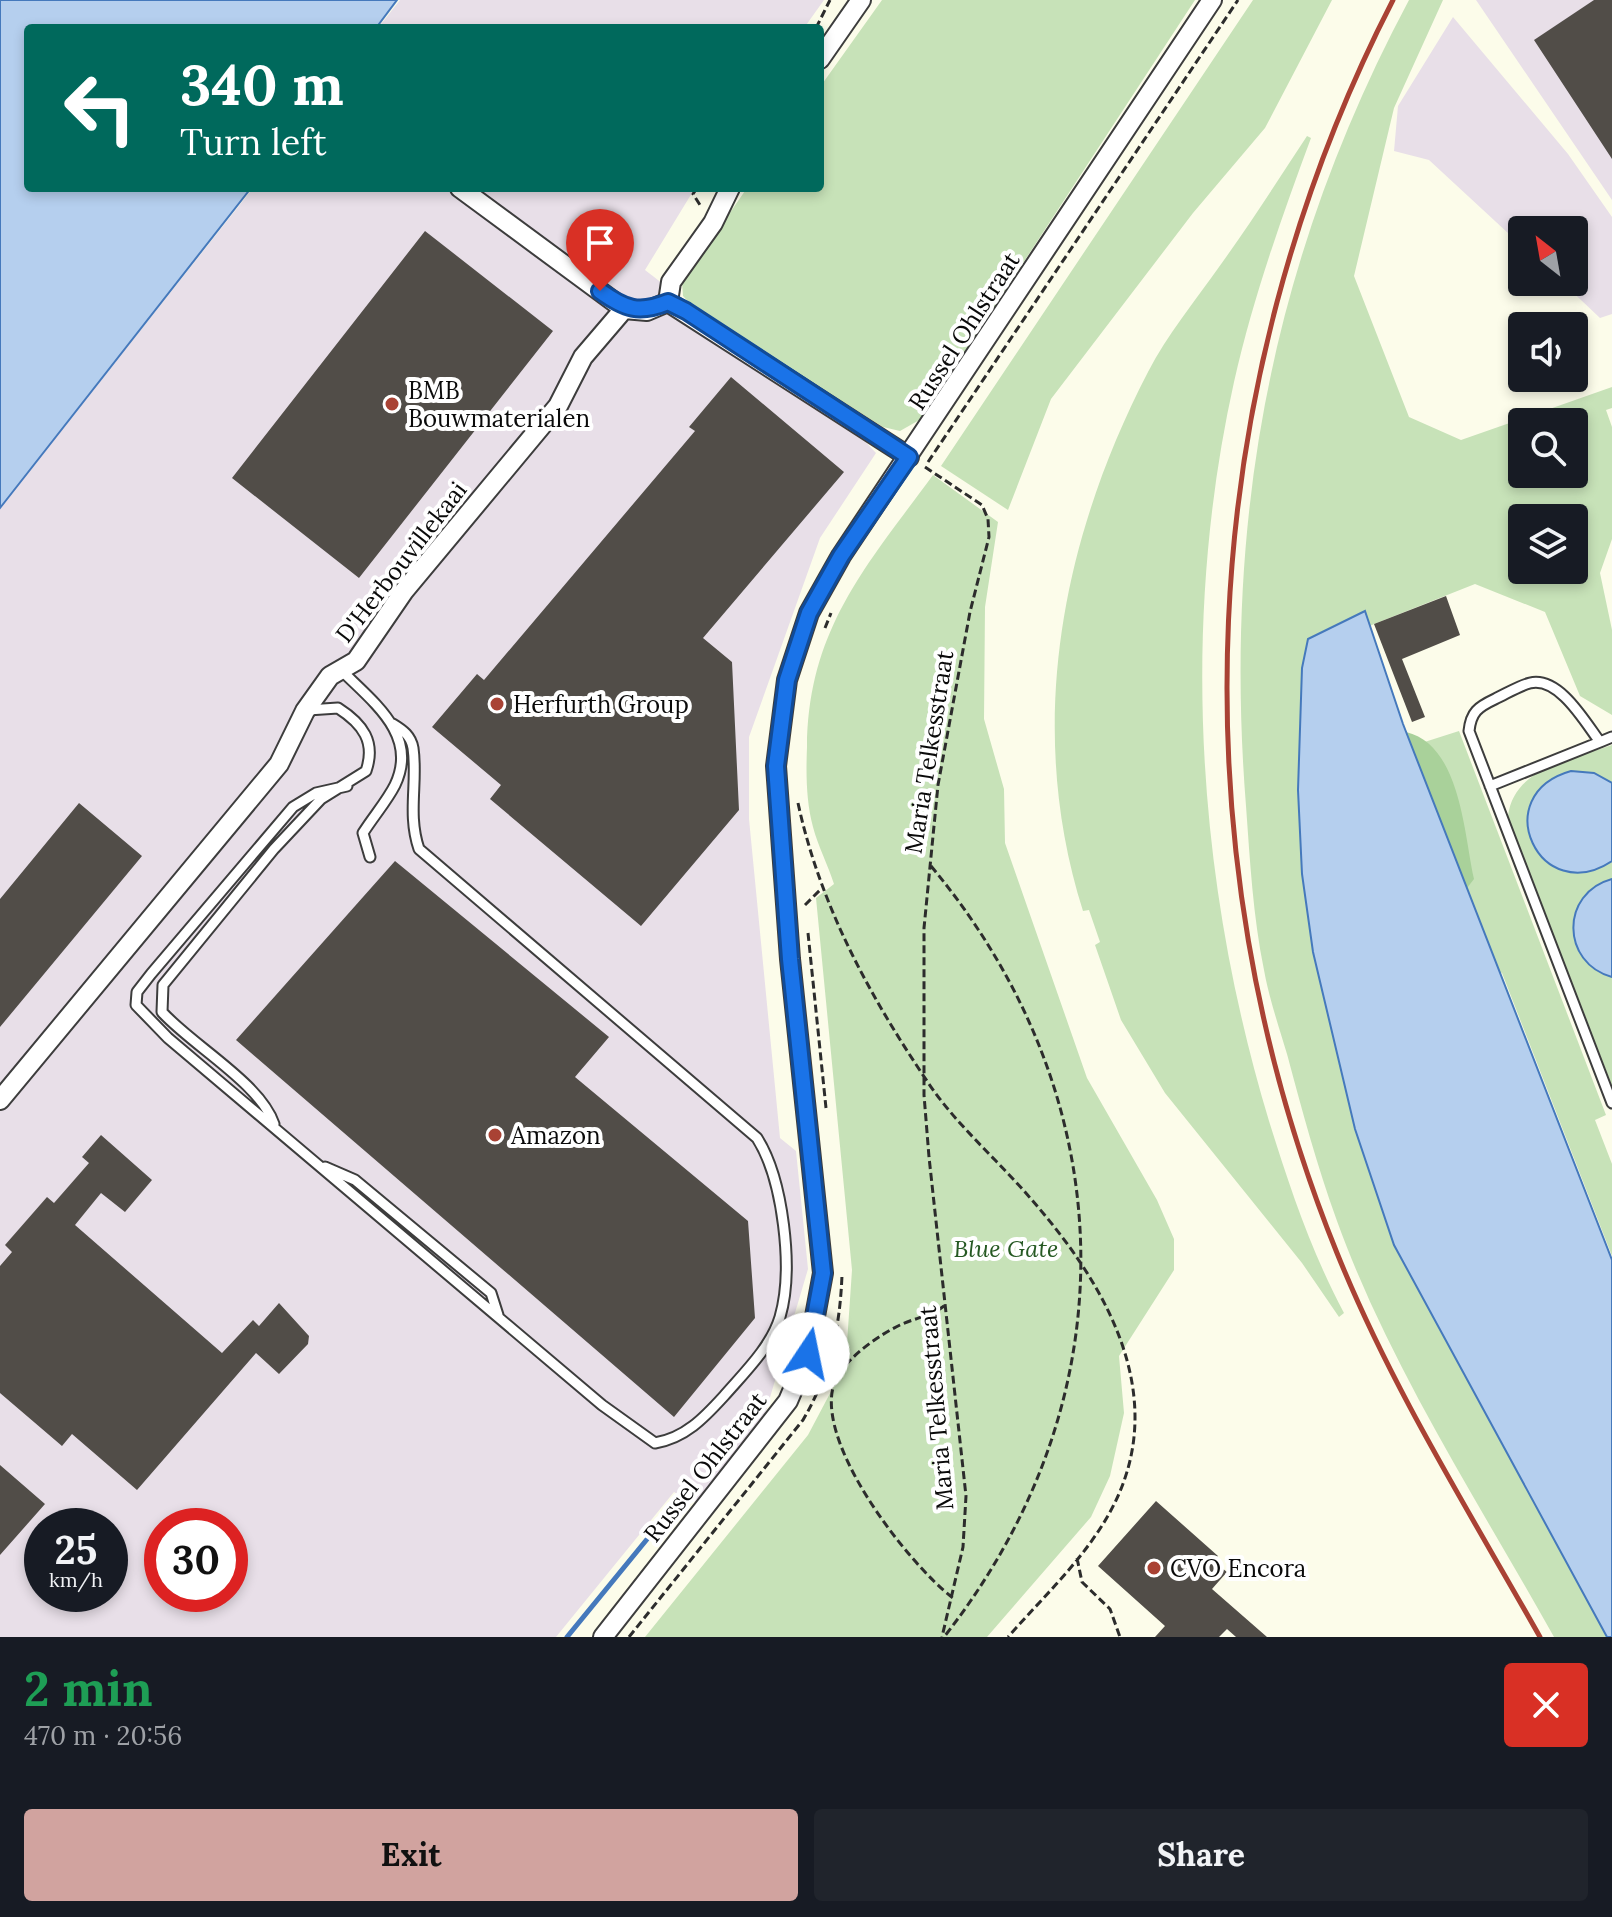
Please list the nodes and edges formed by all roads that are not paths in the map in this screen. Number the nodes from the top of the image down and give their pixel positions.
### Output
1 (861, 0) edge
2 (1212, 0) edge
3 (824, 53) edge
4 (465, 192) edge
5 (728, 192) edge
6 (668, 302) junction
7 (624, 309) junction
8 (917, 462) junction
9 (348, 665) junction
10 (305, 711) junction
11 (393, 724) junction
12 (1612, 737) edge
13 (1600, 742) junction
14 (347, 786) junction
15 (1490, 786) junction
16 (370, 857) dead end
17 (0, 1100) edge
18 (1612, 1103) edge
19 (275, 1127) junction
20 (603, 1637) edge

1 - 3 street
2 - 8 street, Russel Ohlstraat
4 - 7 street
5 - 6 street
6 - 7 street
6 - 8 street
7 - 9 street, D'Herbouvillekaai
8 - 20 street, Russel Ohlstraat
9 - 10 street, D'Herbouvillekaai
9 - 11 lane
10 - 14 lane
10 - 17 street, D'Herbouvillekaai
11 - 16 lane
11 - 19 lane
12 - 13 lane
13 - 15 lane
13 - 15 lane
14 - 19 lane
14 - 19 lane
15 - 18 lane

